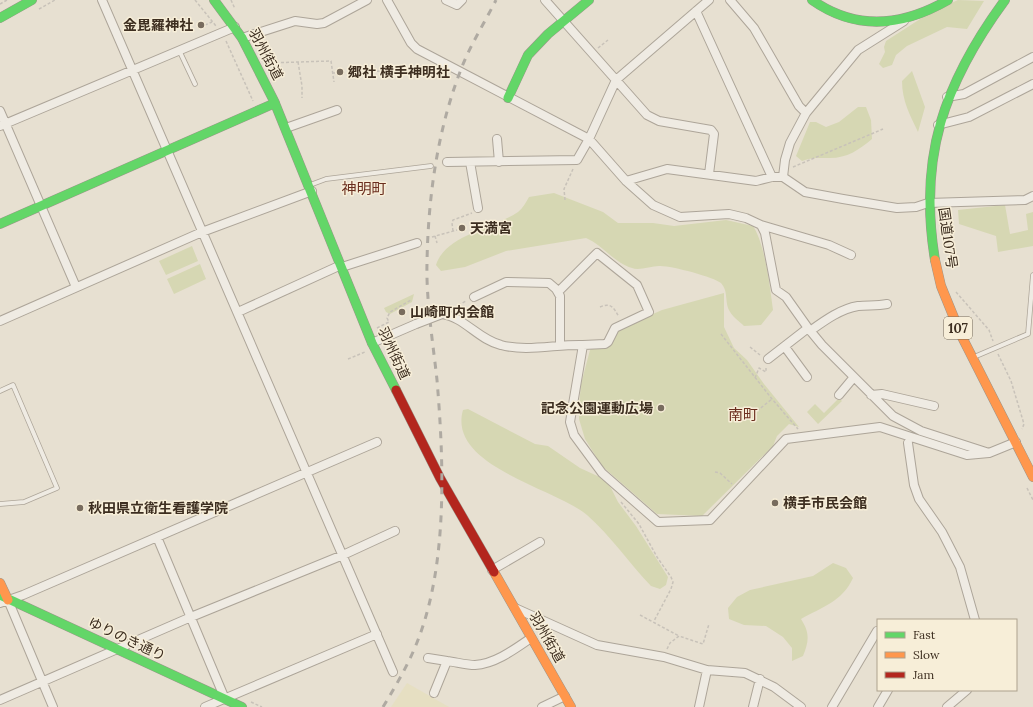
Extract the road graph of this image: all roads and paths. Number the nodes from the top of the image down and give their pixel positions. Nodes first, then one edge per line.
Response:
1 (7, 0) edge
2 (32, 0) edge
3 (102, 0) edge
4 (194, 0) edge
5 (214, 0) edge
6 (367, 0) edge
7 (387, 0) edge
8 (446, 0) edge
9 (462, 0) edge
10 (545, 0) edge
11 (589, 0) edge
12 (709, 0) edge
13 (730, 0) edge
14 (812, 0) edge
15 (1005, 0) edge
16 (945, 1) edge
17 (19, 3) edge
18 (0, 4) edge
19 (696, 11) junction
20 (0, 18) edge
21 (908, 18) junction
22 (564, 21) junction
23 (212, 22) junction
24 (206, 25) dead end
25 (235, 26) junction
26 (221, 32) junction
27 (242, 38) junction
28 (608, 40) dead end
29 (179, 49) junction
30 (592, 53) junction
31 (1033, 57) edge
32 (298, 62) junction
33 (257, 66) junction
34 (131, 69) junction
35 (383, 71) dead end
36 (332, 73) junction
37 (616, 80) junction
38 (334, 82) dead end
39 (195, 84) dead end
40 (1033, 84) edge
41 (948, 97) junction
42 (302, 98) dead end
43 (508, 98) junction
44 (275, 103) junction
45 (337, 110) dead end
46 (0, 111) edge
47 (257, 111) junction
48 (806, 112) junction
49 (3, 125) edge
50 (938, 125) junction
51 (286, 128) junction
52 (883, 129) dead end
53 (497, 139) dead end
54 (589, 139) junction
55 (166, 151) junction
56 (577, 160) junction
57 (447, 162) dead end
58 (470, 162) junction
59 (499, 162) junction
60 (431, 166) dead end
61 (709, 174) junction
62 (784, 175) junction
63 (772, 177) junction
64 (626, 181) junction
65 (311, 188) junction
66 (1033, 196) edge
67 (565, 200) dead end
68 (928, 203) junction
69 (41, 206) junction
70 (478, 208) joint
71 (0, 224) edge
72 (761, 225) junction
73 (457, 230) dead end
74 (453, 231) junction
75 (202, 232) junction
76 (435, 236) junction
77 (432, 237) dead end
78 (417, 243) dead end
79 (437, 243) dead end
80 (851, 255) dead end
81 (342, 266) junction
82 (1033, 275) edge
83 (76, 287) junction
84 (953, 287) dead end
85 (558, 292) junction
86 (474, 297) joint
87 (411, 300) dead end
88 (887, 304) dead end
89 (600, 307) dead end
90 (452, 309) joint
91 (238, 312) junction
92 (442, 314) junction
93 (0, 321) edge
94 (623, 324) junction
95 (809, 330) junction
96 (368, 333) junction
97 (721, 334) dead end
98 (374, 345) junction
99 (560, 345) junction
100 (583, 345) junction
101 (750, 347) dead end
102 (785, 347) junction
103 (996, 348) junction
104 (972, 357) junction
105 (348, 359) dead end
106 (768, 359) junction
107 (807, 377) dead end
108 (854, 377) junction
109 (755, 378) junction
110 (0, 391) edge
111 (839, 395) dead end
112 (872, 395) junction
113 (772, 399) junction
114 (934, 406) dead end
115 (747, 412) dead end
116 (1022, 430) dead end
117 (804, 436) junction
118 (377, 442) dead end
119 (1016, 442) junction
120 (908, 443) dead end
121 (989, 453) junction
122 (715, 472) dead end
123 (308, 473) junction
124 (1033, 477) edge
125 (1027, 487) dead end
126 (620, 489) junction
127 (738, 490) junction
128 (1033, 500) edge
129 (0, 504) edge
130 (395, 531) dead end
131 (157, 537) junction
132 (540, 542) dead end
133 (343, 554) junction
134 (492, 570) junction
135 (0, 583) edge
136 (3, 599) edge
137 (513, 607) junction
138 (640, 615) dead end
139 (191, 617) junction
140 (975, 619) edge
141 (654, 621) junction
142 (709, 624) dead end
143 (877, 631) dead end
144 (377, 634) junction
145 (679, 636) junction
146 (531, 638) junction
147 (116, 650) junction
148 (664, 656) junction
149 (428, 658) dead end
150 (447, 661) junction
151 (707, 670) junction
152 (393, 672) dead end
153 (760, 679) junction
154 (42, 683) junction
155 (887, 691) edge
156 (966, 691) edge
157 (434, 693) dead end
158 (565, 696) junction
159 (226, 699) junction
160 (0, 700) edge
161 (53, 707) edge
162 (205, 707) edge
163 (242, 707) edge
164 (542, 707) edge
165 (571, 707) edge
166 (699, 707) edge
167 (753, 707) edge
168 (801, 707) edge
169 (832, 707) edge
170 (878, 707) edge
171 (947, 707) edge

1 - 18 path
2 - 17 main road
3 - 34 street
4 - 23 path
5 - 25 main road, 羽州街道
6 - 27 street
7 - 43 street
8 - 9 street
10 - 22 street
11 - 22 main road
12 - 19 street
13 - 48 street
14 - 21 main road
15 - 41 main road, 国道107号 / 107
16 - 21 main road
17 - 20 main road
19 - 37 street
19 - 63 street
21 - 48 street
22 - 30 street
22 - 43 main road
23 - 24 path
23 - 26 path
25 - 26 street
25 - 27 main road, 羽州街道
26 - 29 street
26 - 47 path
27 - 33 main road, 羽州街道
28 - 30 path
29 - 34 street
29 - 39 lane
30 - 37 street
31 - 41 street
32 - 33 path
32 - 36 path
32 - 42 path
33 - 44 main road, 羽州街道
34 - 49 street
34 - 55 street
35 - 36 path
36 - 38 path
37 - 54 street
37 - 61 street
40 - 50 street
41 - 50 main road, 国道107号 / 107
43 - 54 street
44 - 47 main road
44 - 51 main road, 羽州街道
45 - 51 street
46 - 49 street
47 - 55 main road
48 - 62 street
49 - 69 street
50 - 68 main road, 国道107号 / 107
51 - 65 main road, 羽州街道
52 - 62 path
53 - 59 street
54 - 56 street
54 - 64 street
55 - 69 main road
55 - 75 street
56 - 59 street
56 - 67 path
57 - 58 street
58 - 59 street
58 - 70 street
60 - 65 lane
61 - 63 street
61 - 64 street
62 - 63 street
62 - 68 street
64 - 72 street
65 - 75 street
65 - 81 main road, 羽州街道
66 - 68 street
68 - 104 main road, 国道107号 / 107
69 - 71 main road
69 - 83 street
70 - 74 path
72 - 80 street
72 - 95 street
73 - 74 path
74 - 76 path
75 - 83 street
75 - 91 street
76 - 77 path
76 - 79 path
78 - 81 street
81 - 91 street
81 - 96 main road, 羽州街道
82 - 103 lane
83 - 93 street
84 - 103 path
85 - 86 street
85 - 94 street
85 - 99 street
86 - 90 path
87 - 96 path
88 - 95 street
89 - 94 path
90 - 92 street
91 - 123 street
92 - 98 street, bridge
92 - 99 street
94 - 100 street
95 - 102 street
95 - 108 street
96 - 98 main road, 羽州街道
97 - 109 path
98 - 105 path
98 - 134 main road, 羽州街道
99 - 100 street
100 - 126 street
101 - 106 path
102 - 106 street
102 - 107 street
103 - 104 lane
103 - 116 path
104 - 119 main road, 国道107号 / 107
106 - 109 path
108 - 111 street
108 - 112 street
109 - 113 path
110 - 129 lane
112 - 114 street
112 - 121 street
113 - 115 path
113 - 117 path
117 - 121 street
117 - 127 street
118 - 123 street
119 - 121 street
119 - 124 main road, 国道107号 / 107
120 - 140 street
122 - 127 path
123 - 131 street
123 - 133 street
125 - 128 path
126 - 127 street
126 - 141 path
130 - 133 street
131 - 136 street
131 - 139 street
132 - 134 street
133 - 139 street
133 - 144 street
134 - 137 main road, 羽州街道
135 - 136 main road
136 - 147 main road, ゆりのき通り
136 - 154 street
137 - 146 main road, 羽州街道
137 - 148 street
138 - 141 path
139 - 147 street
139 - 159 street
141 - 145 path
142 - 145 path
143 - 169 street
144 - 152 street
144 - 159 street
145 - 148 path
146 - 150 street
146 - 158 main road, 羽州街道
147 - 154 street
147 - 159 main road, ゆりのき通り
148 - 151 street
149 - 150 street
150 - 157 street
151 - 153 street
151 - 166 street
153 - 167 street
153 - 168 street
154 - 160 street
154 - 161 street
155 - 170 street
156 - 171 street
158 - 164 street
158 - 165 main road, 羽州街道
159 - 162 street
159 - 163 main road, ゆりのき通り

